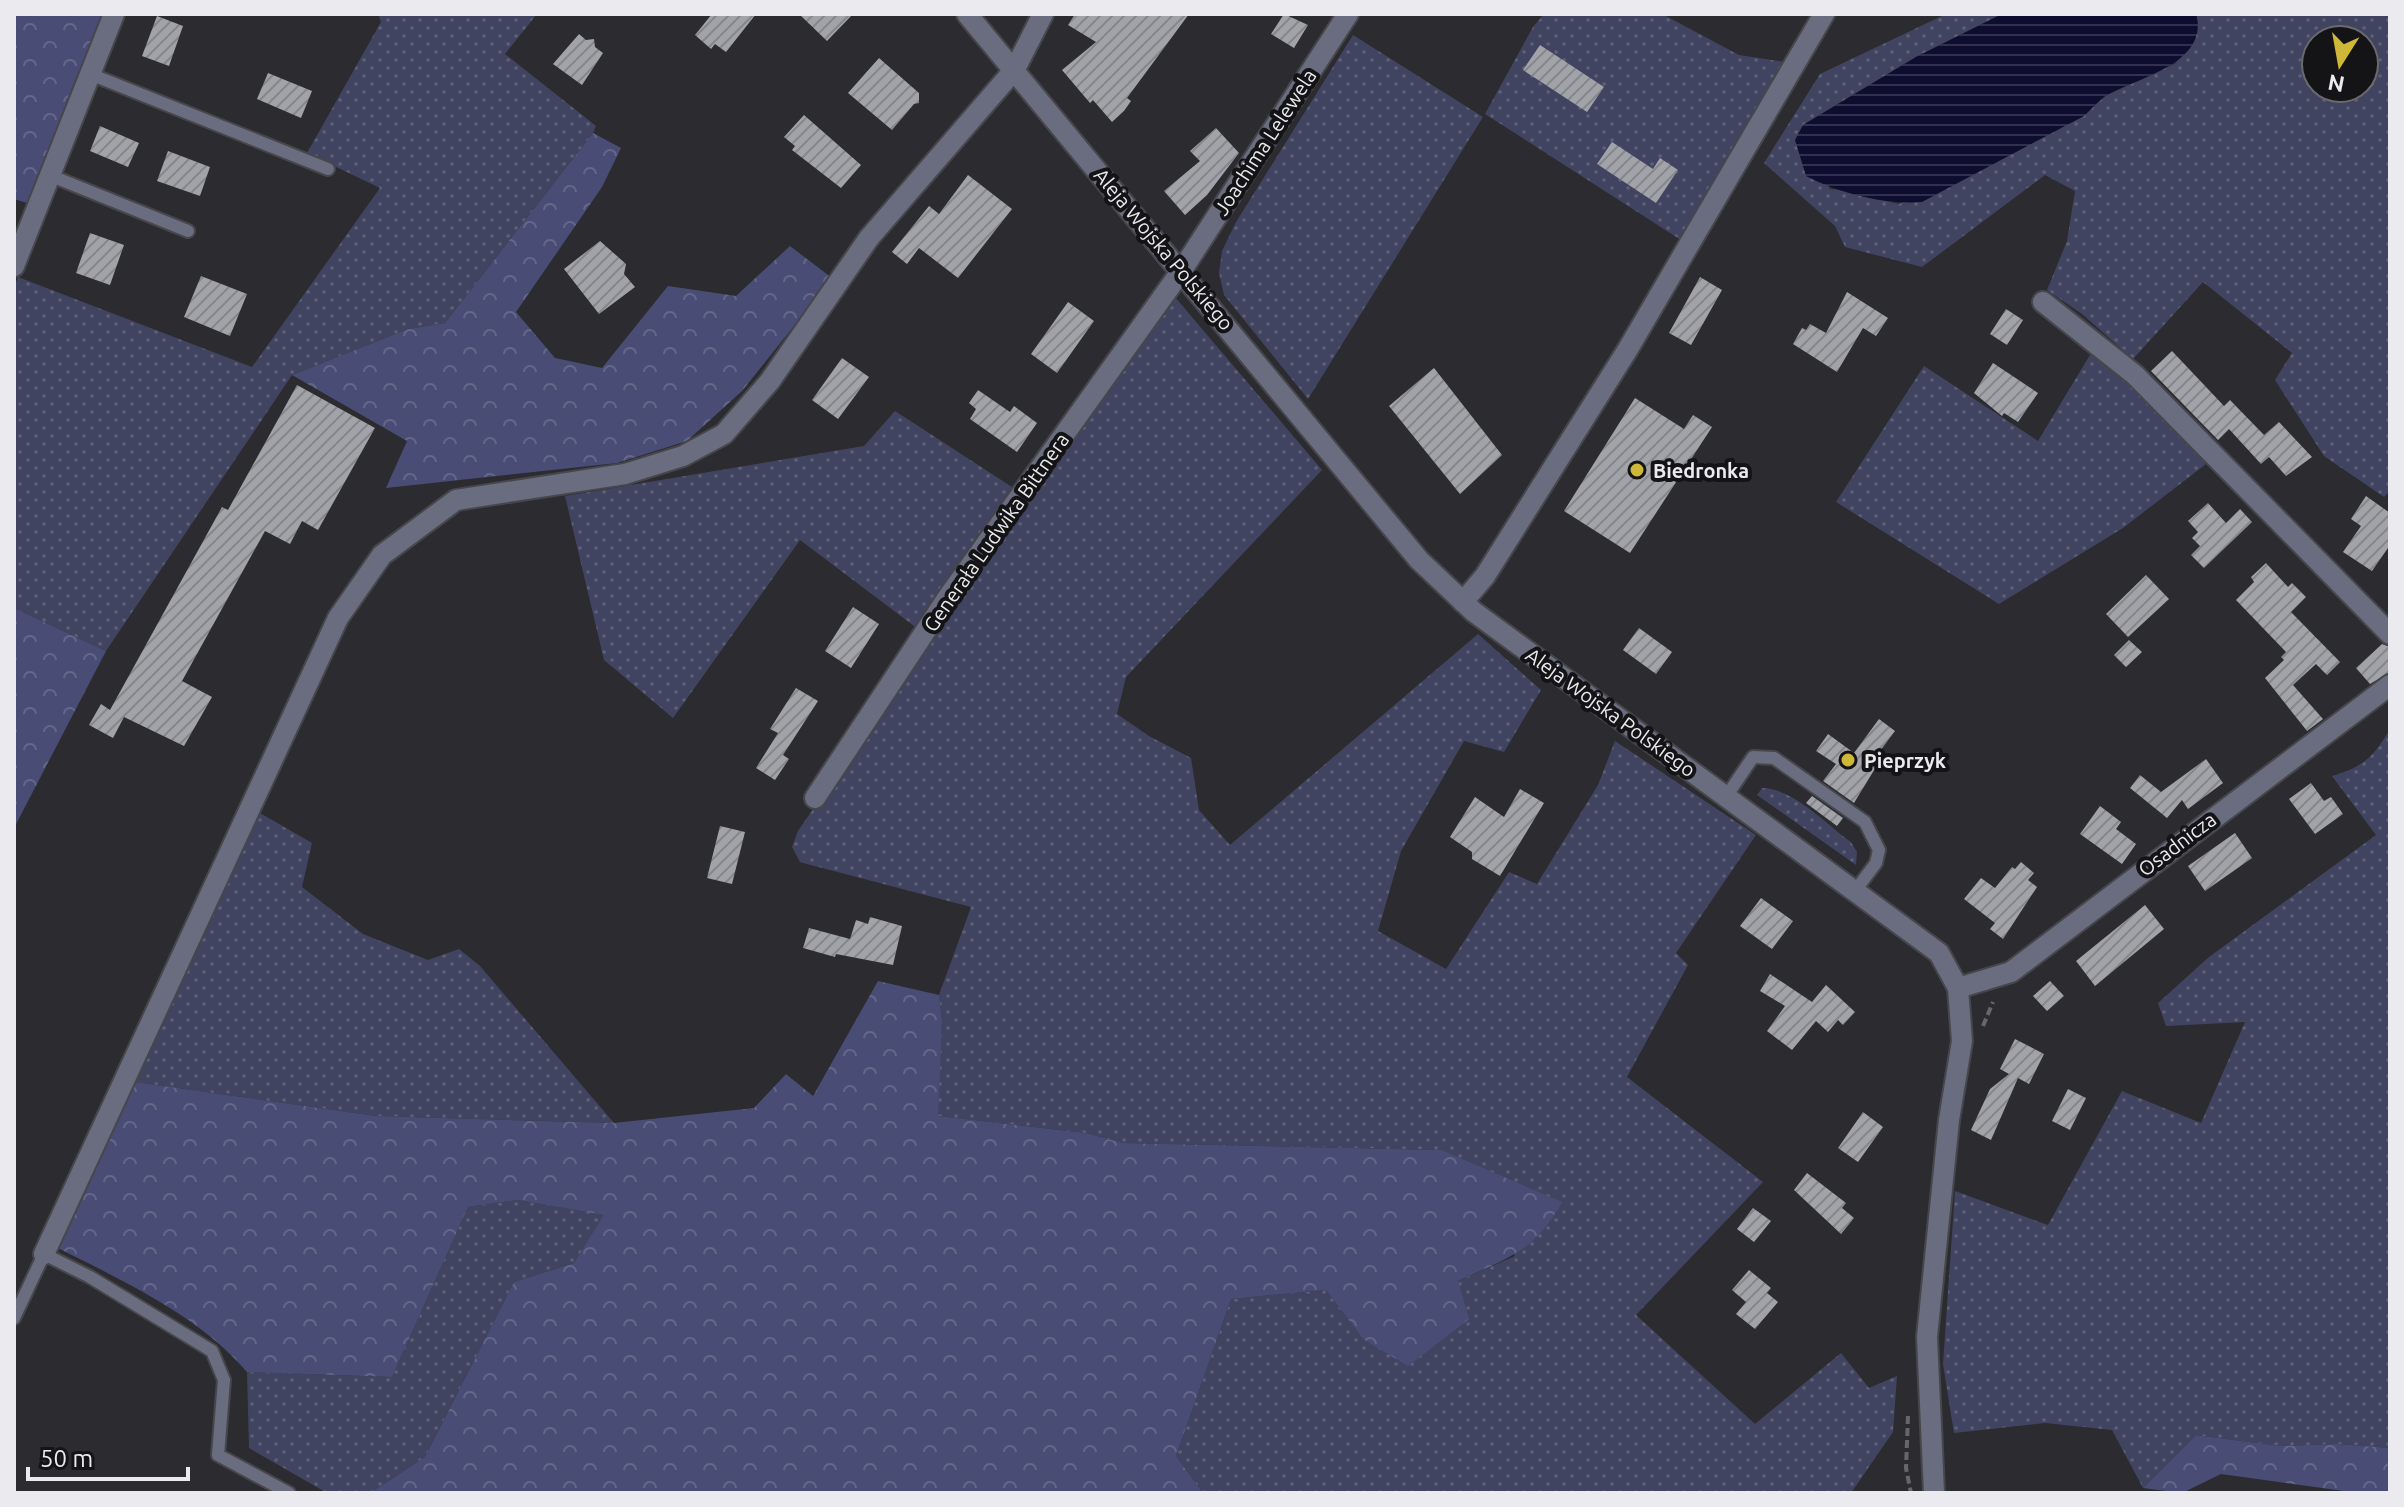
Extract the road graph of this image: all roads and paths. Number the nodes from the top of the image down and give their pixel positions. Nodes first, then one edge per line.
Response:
1 (114, 14) edge
2 (967, 14) edge
3 (1043, 14) edge
4 (1348, 14) edge
5 (1824, 14) edge
6 (1015, 69) junction
7 (90, 74) junction
8 (328, 169) dead end
9 (49, 175) junction
10 (188, 231) dead end
11 (14, 266) edge
12 (1182, 270) junction
13 (2043, 302) dead end
14 (1463, 602) junction
15 (2390, 634) edge
16 (2390, 685) edge
17 (1726, 797) junction
18 (815, 798) dead end
19 (1855, 891) junction
20 (1958, 988) junction
21 (44, 1254) junction
22 (14, 1318) edge
23 (289, 1493) edge
24 (1934, 1493) edge

1 - 7 street
2 - 6 street, Aleja Wojska Polskiego
3 - 6 street
4 - 12 street, Joachima Lelewela
5 - 14 street
6 - 12 street, Aleja Wojska Polskiego
6 - 21 street
7 - 8 lane
7 - 9 street
9 - 10 lane
9 - 11 street
12 - 14 street, Aleja Wojska Polskiego
12 - 18 street, Generała Ludwika Bittnera
13 - 15 street
14 - 17 street, Aleja Wojska Polskiego
16 - 20 street, Osadnicza
17 - 19 street, Aleja Wojska Polskiego
17 - 19 lane
19 - 20 street, Aleja Wojska Polskiego
20 - 24 street, Aleja Wojska Polskiego
21 - 22 lane
21 - 23 lane

